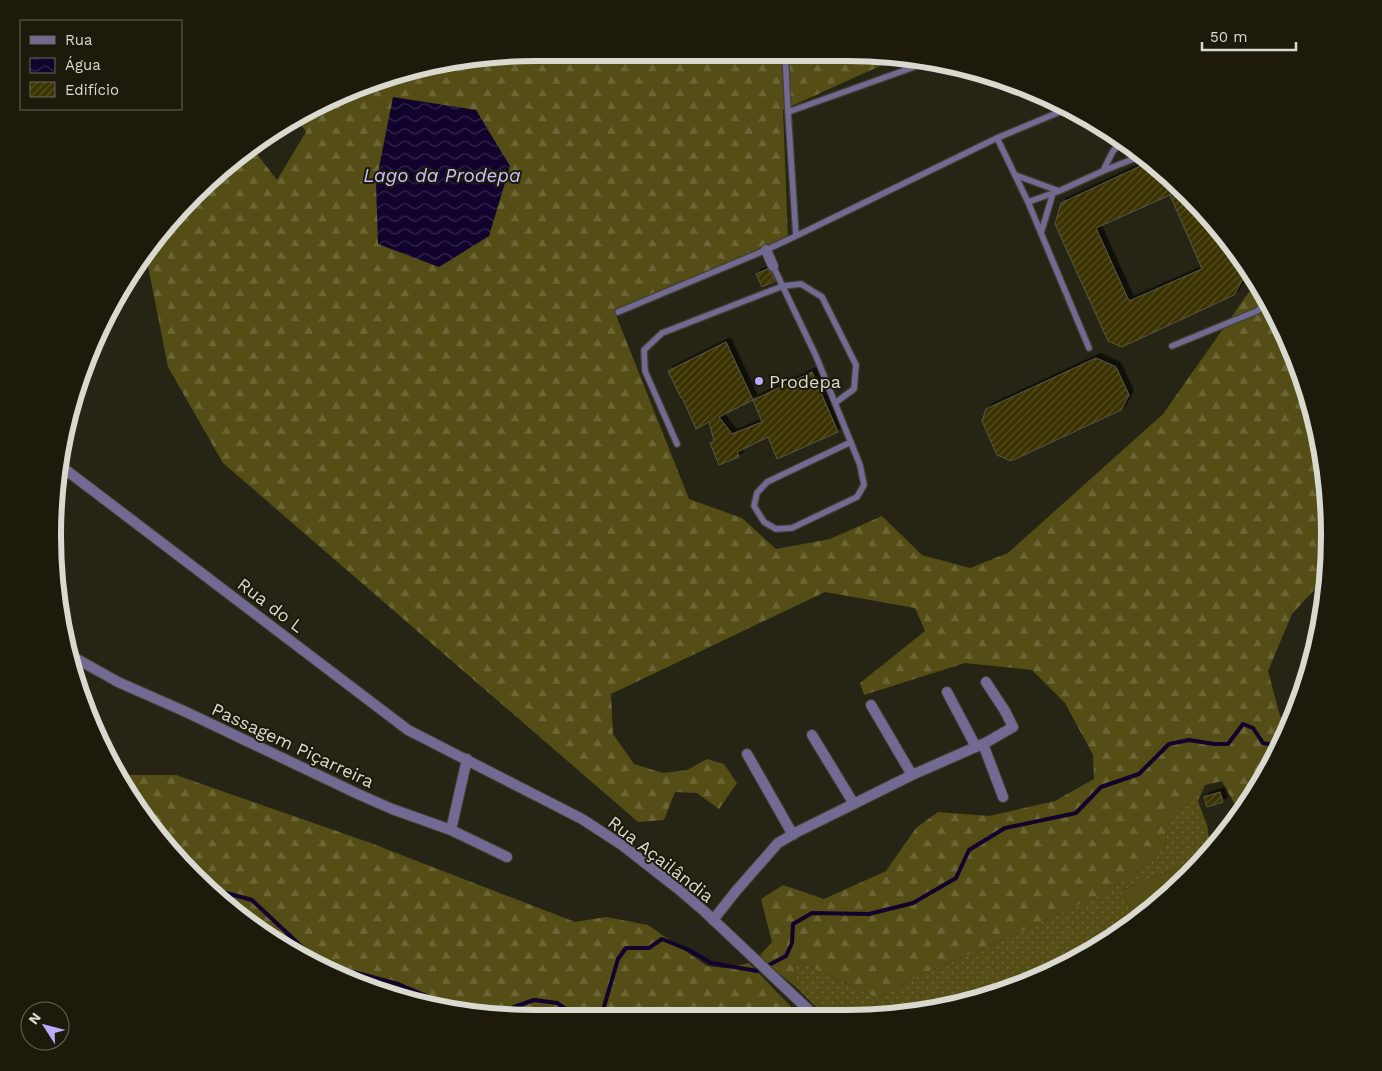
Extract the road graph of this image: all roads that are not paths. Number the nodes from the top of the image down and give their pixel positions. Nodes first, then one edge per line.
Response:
1 (786, 61) edge
2 (916, 66) edge
3 (788, 112) junction
4 (1060, 112) edge
5 (997, 138) junction
6 (1118, 146) edge
7 (1134, 159) edge
8 (1103, 172) junction
9 (1015, 175) junction
10 (1056, 192) junction
11 (1028, 202) junction
12 (1041, 233) junction
13 (796, 236) junction
14 (766, 250) junction
15 (773, 266) joint
16 (783, 286) junction
17 (1262, 306) edge
18 (618, 312) dead end
19 (1172, 346) dead end
20 (1089, 348) dead end
21 (835, 403) junction
22 (851, 442) junction
23 (676, 444) dead end
24 (66, 470) edge
25 (77, 659) edge
26 (986, 682) dead end
27 (946, 692) dead end
28 (872, 705) dead end
29 (812, 735) dead end
30 (979, 745) junction
31 (747, 754) dead end
32 (466, 760) junction
33 (912, 775) junction
34 (1004, 797) dead end
35 (854, 804) junction
36 (451, 830) junction
37 (793, 835) junction
38 (507, 857) dead end
39 (713, 920) junction
40 (809, 1010) edge

1 - 3 lane
2 - 3 lane
3 - 13 lane
4 - 5 lane
5 - 9 lane
5 - 13 lane
6 - 8 lane
7 - 8 lane
8 - 10 lane
9 - 10 lane
9 - 11 lane
10 - 11 lane
10 - 12 lane
11 - 12 lane
12 - 20 lane
13 - 14 lane
14 - 15 street
14 - 18 lane
15 - 16 lane
16 - 21 lane
16 - 21 lane
16 - 23 lane
17 - 19 lane
21 - 22 lane
22 - 22 lane
24 - 32 street, Rua do L
25 - 36 street, Passagem Piçarreira
26 - 30 street
27 - 30 street
28 - 33 street
29 - 35 street
30 - 33 street
30 - 34 street
31 - 37 street
32 - 36 street
32 - 39 street, Rua Açailândia
33 - 35 street
35 - 37 street
36 - 38 street, Passagem Piçarreira
37 - 39 street
39 - 40 street, Rua Açailândia

